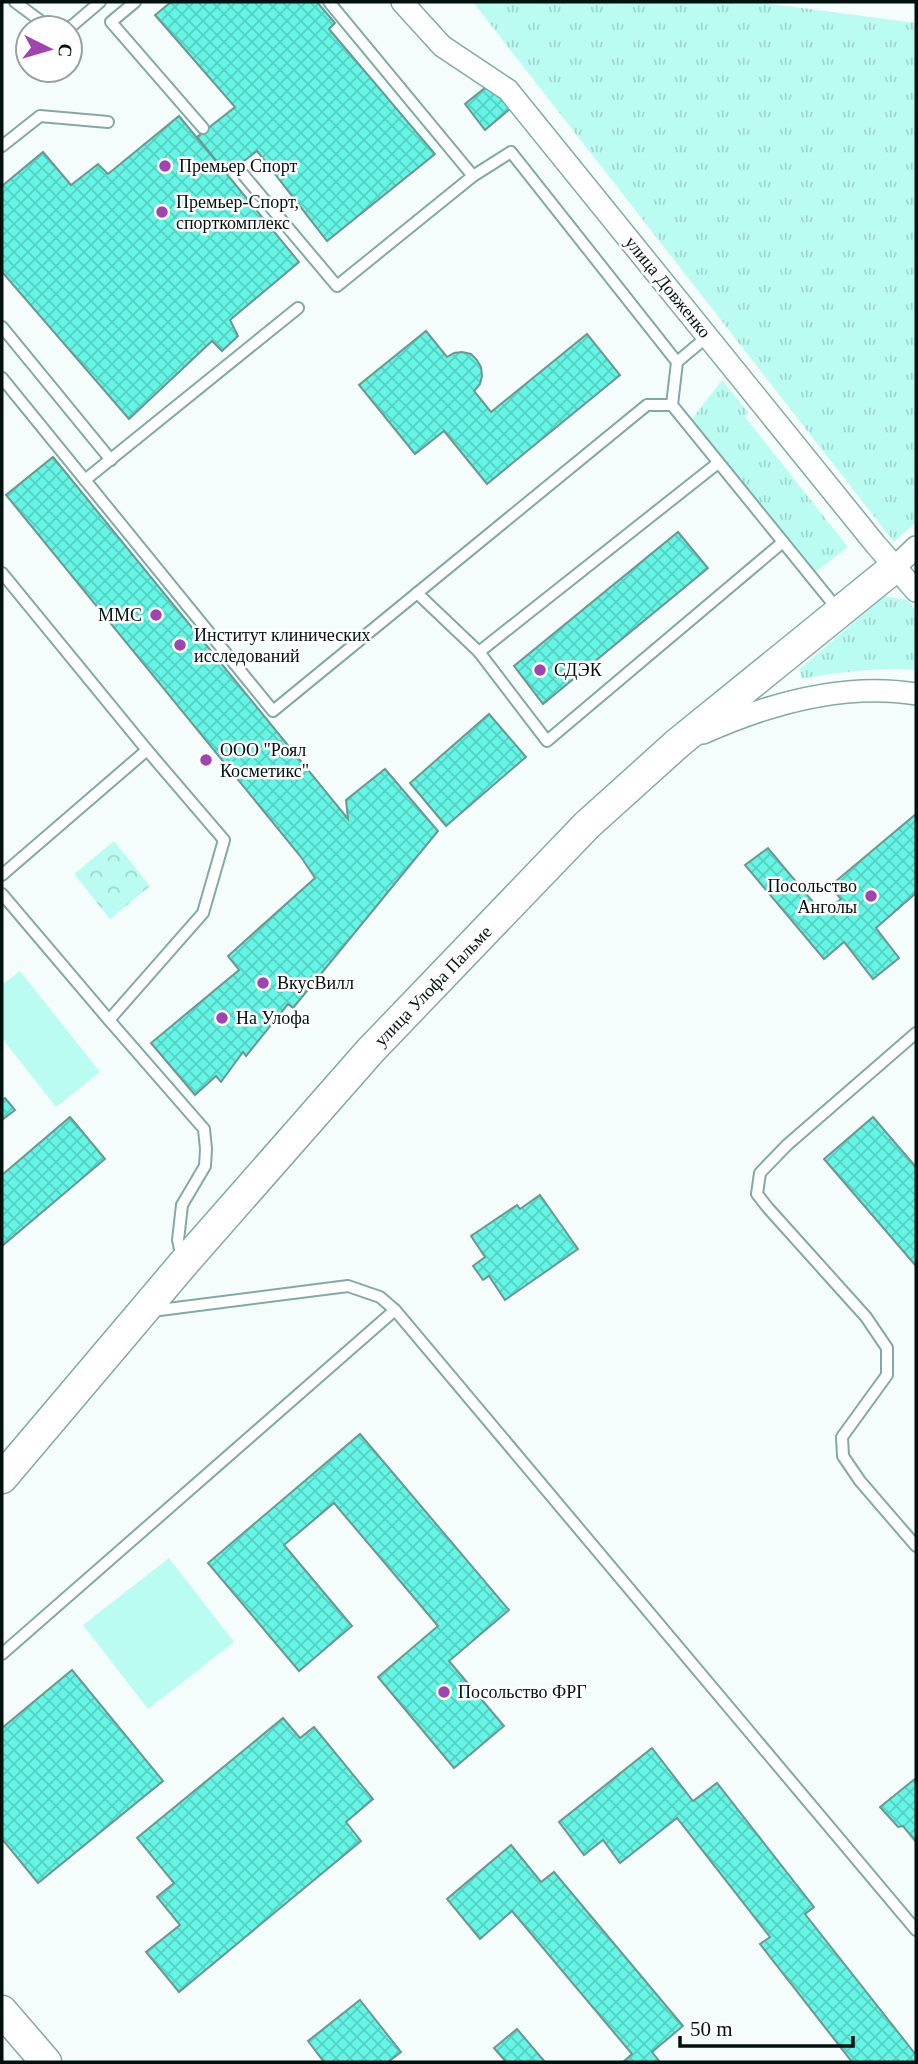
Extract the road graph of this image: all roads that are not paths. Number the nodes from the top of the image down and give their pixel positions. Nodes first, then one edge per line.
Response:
1 (15, 2) edge
2 (100, 2) edge
3 (135, 2) edge
4 (329, 2) edge
5 (402, 2) edge
6 (31, 14) edge
7 (84, 16) edge
8 (108, 122) dead end
9 (203, 128) dead end
10 (2, 146) edge
11 (241, 172) dead end
12 (473, 176) junction
13 (298, 308) dead end
14 (2, 327) edge
15 (708, 336) junction
16 (677, 362) junction
17 (2, 378) edge
18 (672, 405) junction
19 (111, 460) junction
20 (718, 463) junction
21 (85, 480) junction
22 (783, 542) junction
23 (916, 547) edge
24 (895, 567) junction
25 (2, 573) edge
26 (916, 591) edge
27 (417, 593) junction
28 (840, 612) junction
29 (479, 652) junction
30 (916, 694) edge
31 (678, 743) junction
32 (147, 750) junction
33 (2, 875) edge
34 (2, 894) edge
35 (109, 1020) junction
36 (916, 1033) edge
37 (183, 1264) junction
38 (395, 1310) junction
39 (145, 1312) junction
40 (2, 1478) edge
41 (916, 1546) edge
42 (2, 1654) edge
43 (916, 1930) edge
44 (2, 2011) edge
45 (46, 2062) edge

1 - 6 lane
2 - 7 lane
3 - 9 lane
4 - 12 lane
5 - 15 street, улица Довженко
8 - 10 lane
11 - 12 lane
12 - 16 lane
13 - 19 lane
14 - 19 lane
15 - 16 lane
15 - 24 street, улица Довженко
16 - 18 lane
17 - 21 lane
18 - 20 lane
18 - 27 lane
19 - 21 lane
20 - 22 lane
20 - 29 lane
21 - 27 lane
22 - 28 lane
22 - 29 lane
23 - 24 street, улица Улофа Пальме
24 - 26 street, улица Довженко
24 - 28 street, улица Улофа Пальме
25 - 32 lane
27 - 29 lane
28 - 31 street, улица Улофа Пальме
30 - 31 street
31 - 37 street, улица Улофа Пальме
32 - 33 lane
32 - 35 lane
34 - 35 lane
35 - 37 lane
36 - 41 lane
37 - 39 street, улица Улофа Пальме
38 - 39 lane
38 - 42 lane
38 - 43 lane
39 - 40 street, улица Улофа Пальме
44 - 45 street

